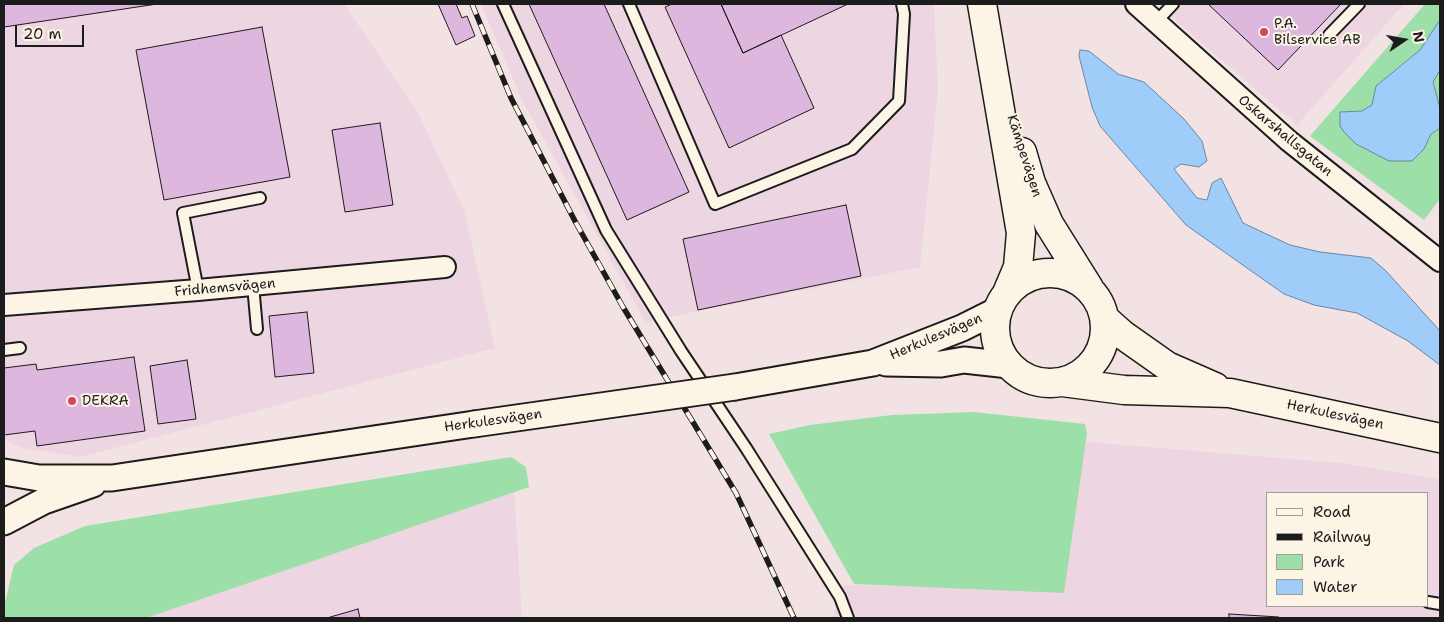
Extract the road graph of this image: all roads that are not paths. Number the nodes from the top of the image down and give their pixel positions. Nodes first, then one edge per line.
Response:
1 (503, 4) edge
2 (629, 4) edge
3 (902, 4) edge
4 (982, 4) edge
5 (1136, 4) edge
6 (1172, 4) edge
7 (1359, 4) edge
8 (1156, 22) junction
9 (1329, 35) dead end
10 (990, 43) junction
11 (260, 198) dead end
12 (1440, 261) edge
13 (445, 267) dead end
14 (253, 285) junction
15 (1089, 288) junction
16 (198, 290) junction
17 (1003, 302) junction
18 (4, 305) edge
19 (1106, 319) junction
20 (257, 329) dead end
21 (20, 348) dead end
22 (4, 350) edge
23 (873, 363) junction
24 (1009, 365) junction
25 (1062, 382) junction
26 (1230, 393) junction
27 (1440, 438) edge
28 (4, 472) edge
29 (112, 478) junction
30 (4, 522) edge
31 (848, 618) edge

1 - 31 lane
2 - 3 lane
4 - 10 main road, Kämpevägen
5 - 8 street, Oskarshallsgatan
6 - 8 lane
7 - 9 lane
8 - 12 street, Oskarshallsgatan
10 - 15 main road, Kämpevägen
10 - 17 main road, Kämpevägen
11 - 16 lane
13 - 14 street, Fridhemsvägen
14 - 16 street, Fridhemsvägen
14 - 20 lane
15 - 17 main road
15 - 19 main road
16 - 18 street, Fridhemsvägen
17 - 23 street, Herkulesvägen
17 - 24 main road
19 - 25 main road
19 - 26 main road, Herkulesvägen
21 - 22 lane
23 - 24 street, Herkulesvägen
23 - 29 street, Herkulesvägen, bridge
24 - 25 main road
25 - 26 main road, Herkulesvägen
26 - 27 main road, Herkulesvägen
28 - 29 street, Herkulesvägen
29 - 30 street, Herkulesvägen

